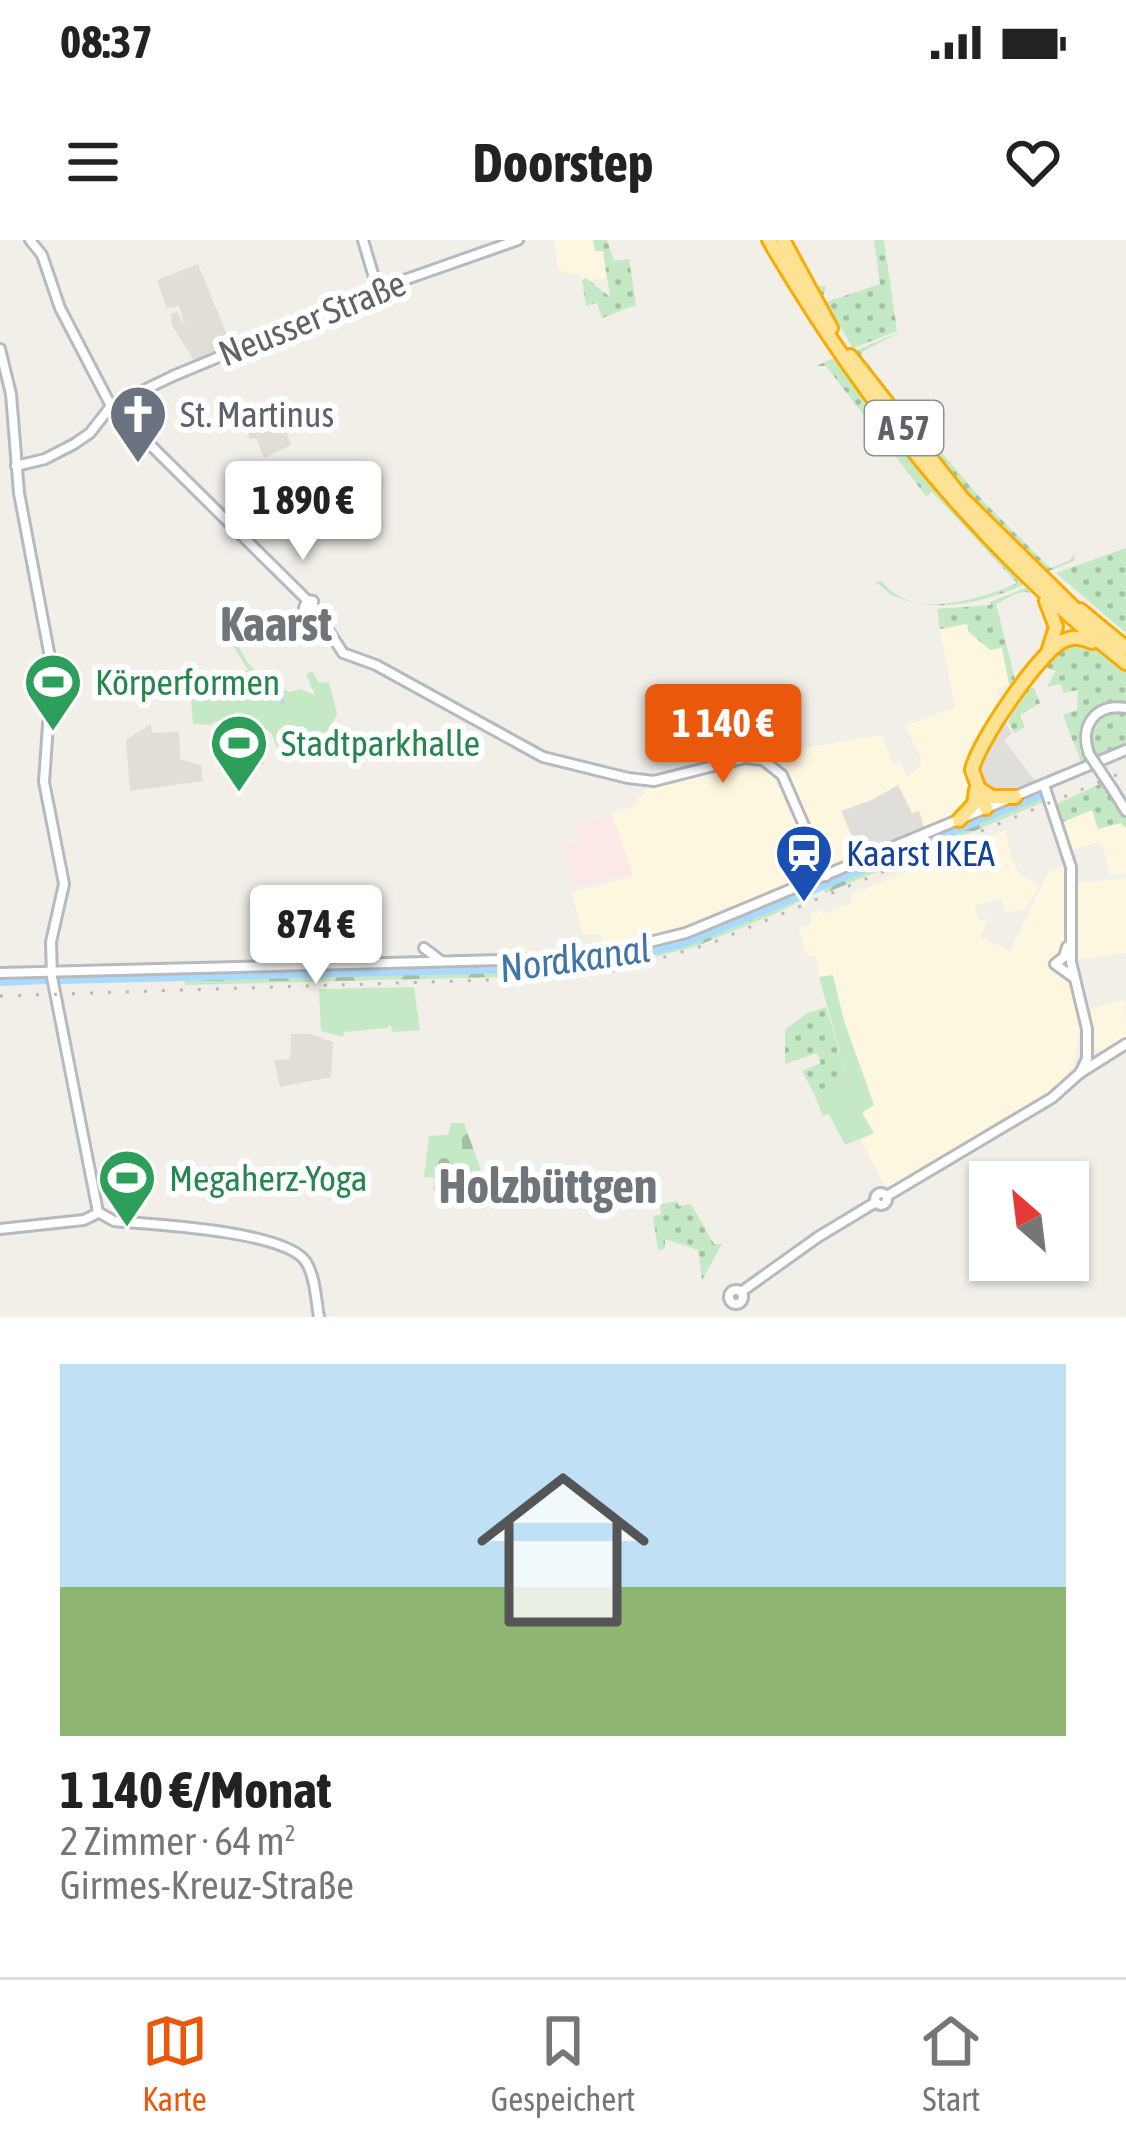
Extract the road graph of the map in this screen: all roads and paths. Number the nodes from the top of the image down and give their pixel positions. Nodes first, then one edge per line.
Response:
1 (30, 240) edge
2 (363, 240) edge
3 (518, 240) edge
4 (773, 240) edge
5 (378, 291) junction
6 (0, 349) edge
7 (843, 354) junction
8 (111, 406) junction
9 (16, 466) junction
10 (1032, 580) junction
11 (1123, 655) edge
12 (1046, 656) junction
13 (1126, 708) edge
14 (1126, 750) edge
15 (976, 786) junction
16 (1047, 789) junction
17 (1019, 795) junction
18 (986, 808) junction
19 (1126, 811) edge
20 (959, 820) junction
21 (819, 860) junction
22 (843, 869) junction
23 (826, 876) junction
24 (1070, 935) junction
25 (424, 948) dead end
26 (442, 962) junction
27 (0, 973) edge
28 (1074, 978) junction
29 (56, 980) junction
30 (1087, 1046) junction
31 (1122, 1046) edge
32 (1085, 1069) junction
33 (98, 1212) junction
34 (0, 1229) edge
35 (319, 1317) edge
36 (735, 1317) edge

1 - 8 main road
2 - 5 main road
3 - 5 main road, Neusser Straße
4 - 7 highway, A 57
4 - 7 highway, A 57
5 - 8 main road, Neusser Straße
6 - 9 main road
7 - 10 highway, A 57
8 - 9 main road, Neusser Straße
8 - 21 main road
9 - 29 main road
10 - 11 highway, A 57
10 - 11 highway, A 57
10 - 12 highway
11 - 12 highway
12 - 15 highway
13 - 19 main road, bridge
14 - 16 main road
15 - 17 highway
15 - 18 highway
15 - 20 highway
16 - 17 main road
16 - 24 main road
17 - 18 main road
18 - 20 main road
20 - 22 main road
21 - 22 main road
21 - 23 main road
22 - 23 main road
23 - 26 main road
24 - 28 main road
24 - 28 main road
25 - 26 main road
26 - 29 main road
27 - 29 main road
28 - 30 main road
29 - 33 main road
30 - 31 main road
30 - 32 main road
31 - 32 main road
32 - 36 main road
33 - 34 main road
33 - 35 main road

